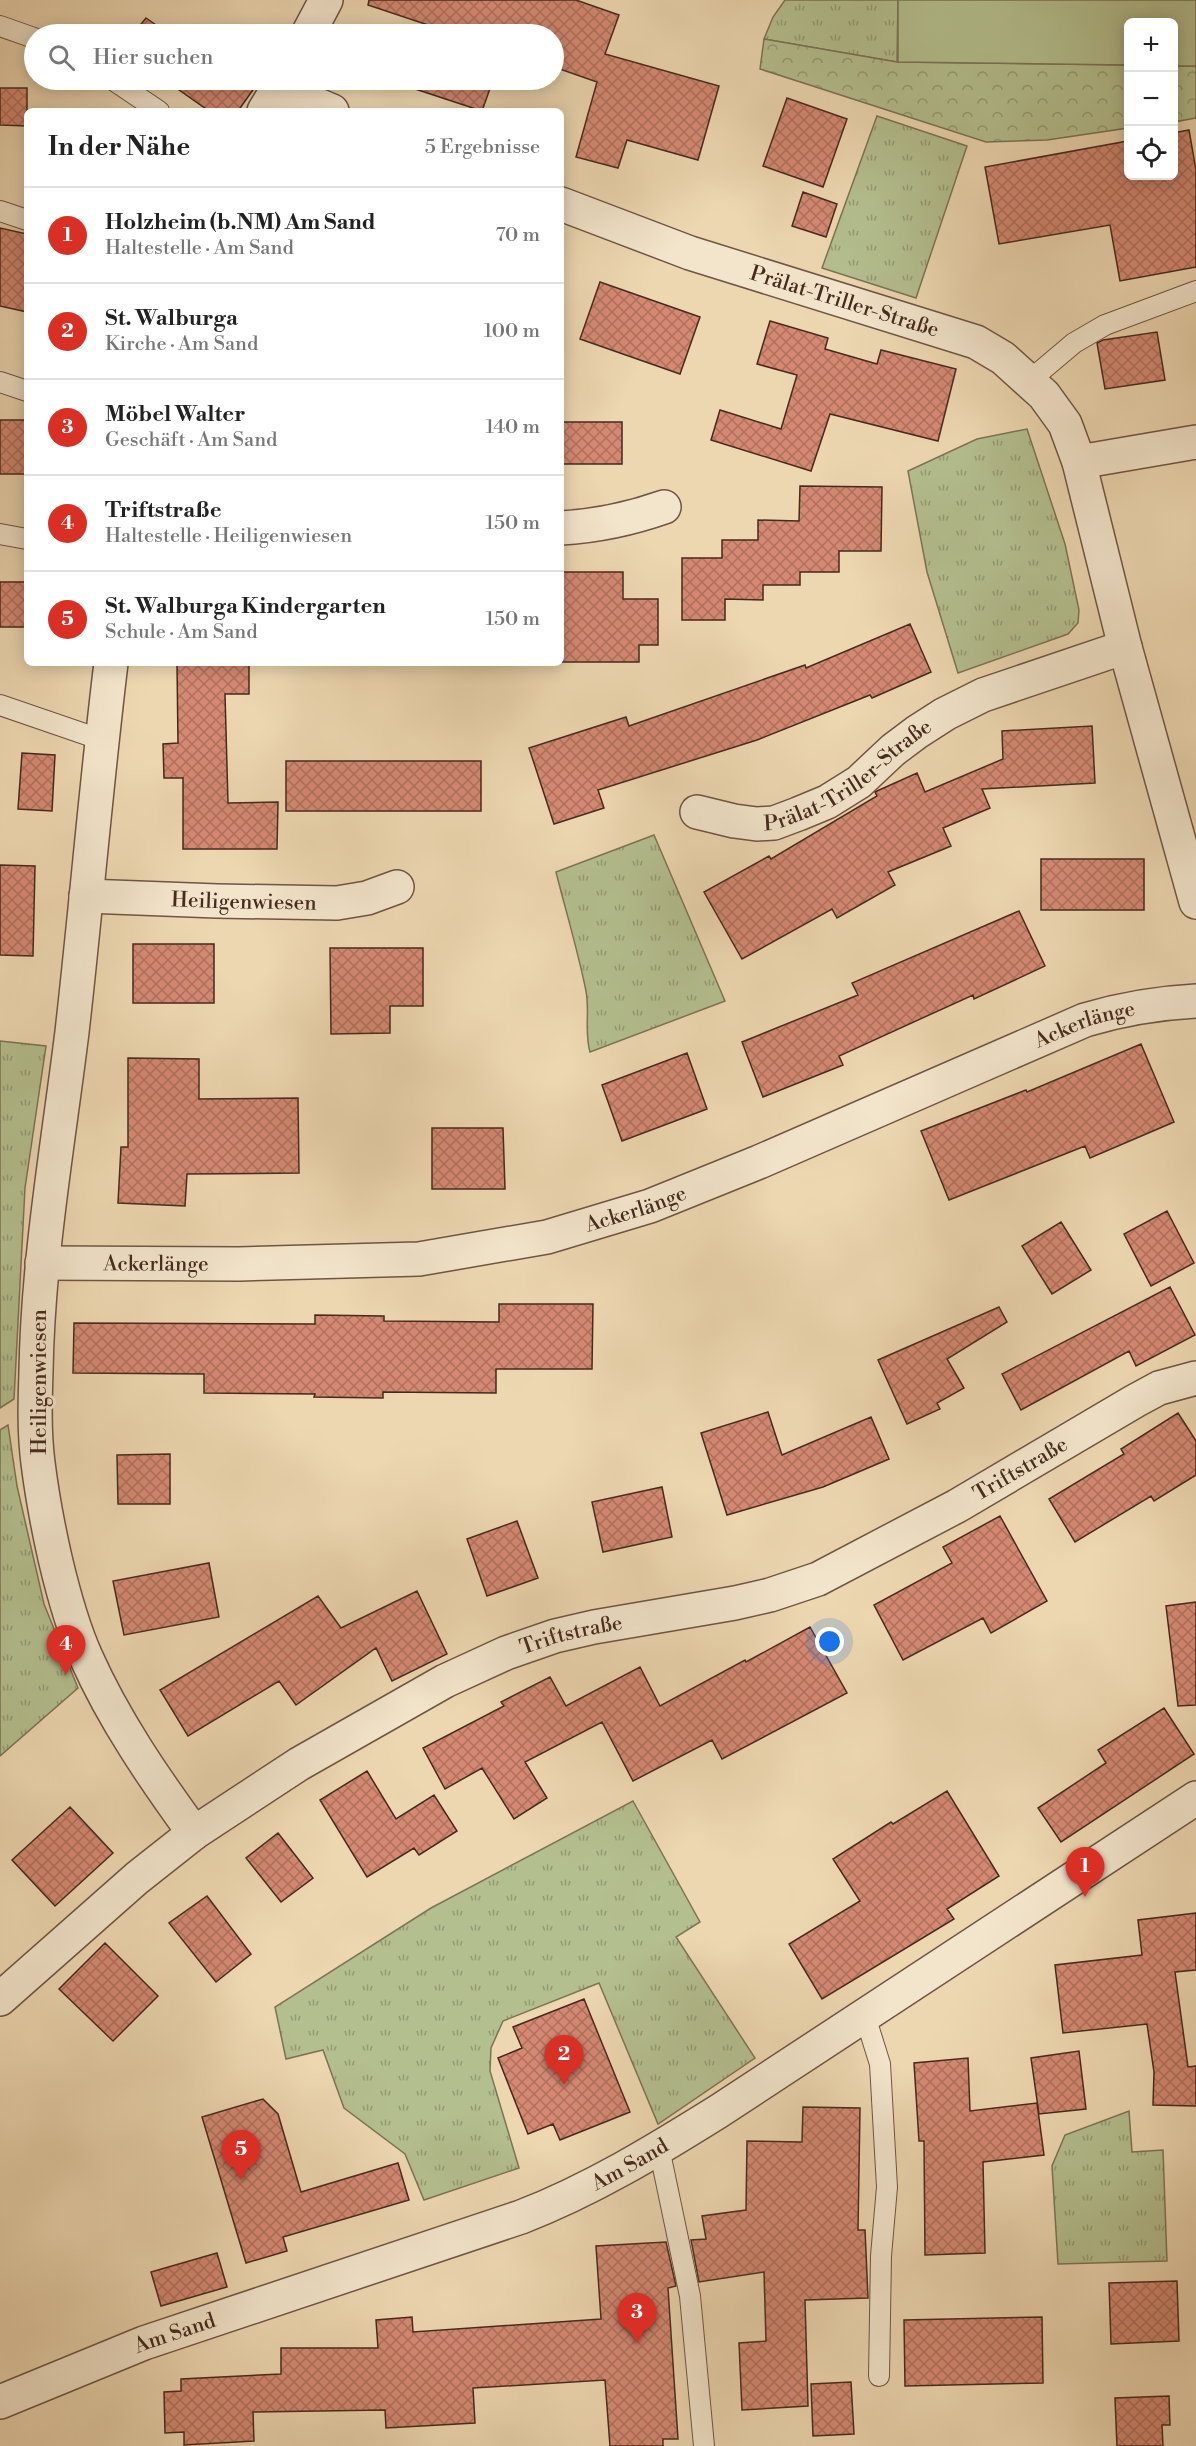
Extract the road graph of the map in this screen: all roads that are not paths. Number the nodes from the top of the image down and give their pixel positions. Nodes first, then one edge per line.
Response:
1 (326, 0) edge
2 (313, 24) edge
3 (0, 26) edge
4 (24, 34) edge
5 (128, 90) edge
6 (275, 93) edge
7 (155, 108) edge
8 (322, 108) edge
9 (564, 205) edge
10 (0, 211) edge
11 (24, 219) edge
12 (1196, 291) edge
13 (1029, 381) junction
14 (0, 382) edge
15 (24, 390) edge
16 (1196, 442) edge
17 (1080, 462) junction
18 (664, 507) dead end
19 (564, 528) edge
20 (0, 534) edge
21 (24, 538) edge
22 (1125, 647) junction
23 (111, 666) edge
24 (0, 705) edge
25 (102, 740) junction
26 (697, 812) dead end
27 (398, 887) dead end
28 (86, 896) junction
29 (1196, 902) edge
30 (1196, 1001) edge
31 (42, 1263) junction
32 (1196, 1378) edge
33 (1196, 1798) edge
34 (194, 1833) junction
35 (0, 1999) edge
36 (865, 2016) junction
37 (658, 2148) junction
38 (879, 2376) dead end
39 (0, 2402) edge
40 (704, 2446) edge

1 - 2 street
3 - 4 lane
5 - 7 lane
6 - 8 street
9 - 13 street, Prälat-Triller-Straße
10 - 11 lane
12 - 13 lane
13 - 17 street, Prälat-Triller-Straße
14 - 15 lane
16 - 17 street
17 - 22 street, Prälat-Triller-Straße
18 - 19 street
20 - 21 lane
22 - 26 street, Prälat-Triller-Straße
22 - 29 street, Prälat-Triller-Straße
23 - 25 street, Heiligenwiesen
24 - 25 lane
25 - 28 street, Heiligenwiesen
27 - 28 street, Heiligenwiesen
28 - 31 street, Heiligenwiesen
30 - 31 street, Ackerlänge
31 - 34 street, Heiligenwiesen
32 - 34 street, Triftstraße
33 - 36 street, Am Sand
34 - 35 street, Triftstraße
36 - 37 street, Am Sand
36 - 38 lane
37 - 39 street, Am Sand
37 - 40 lane

